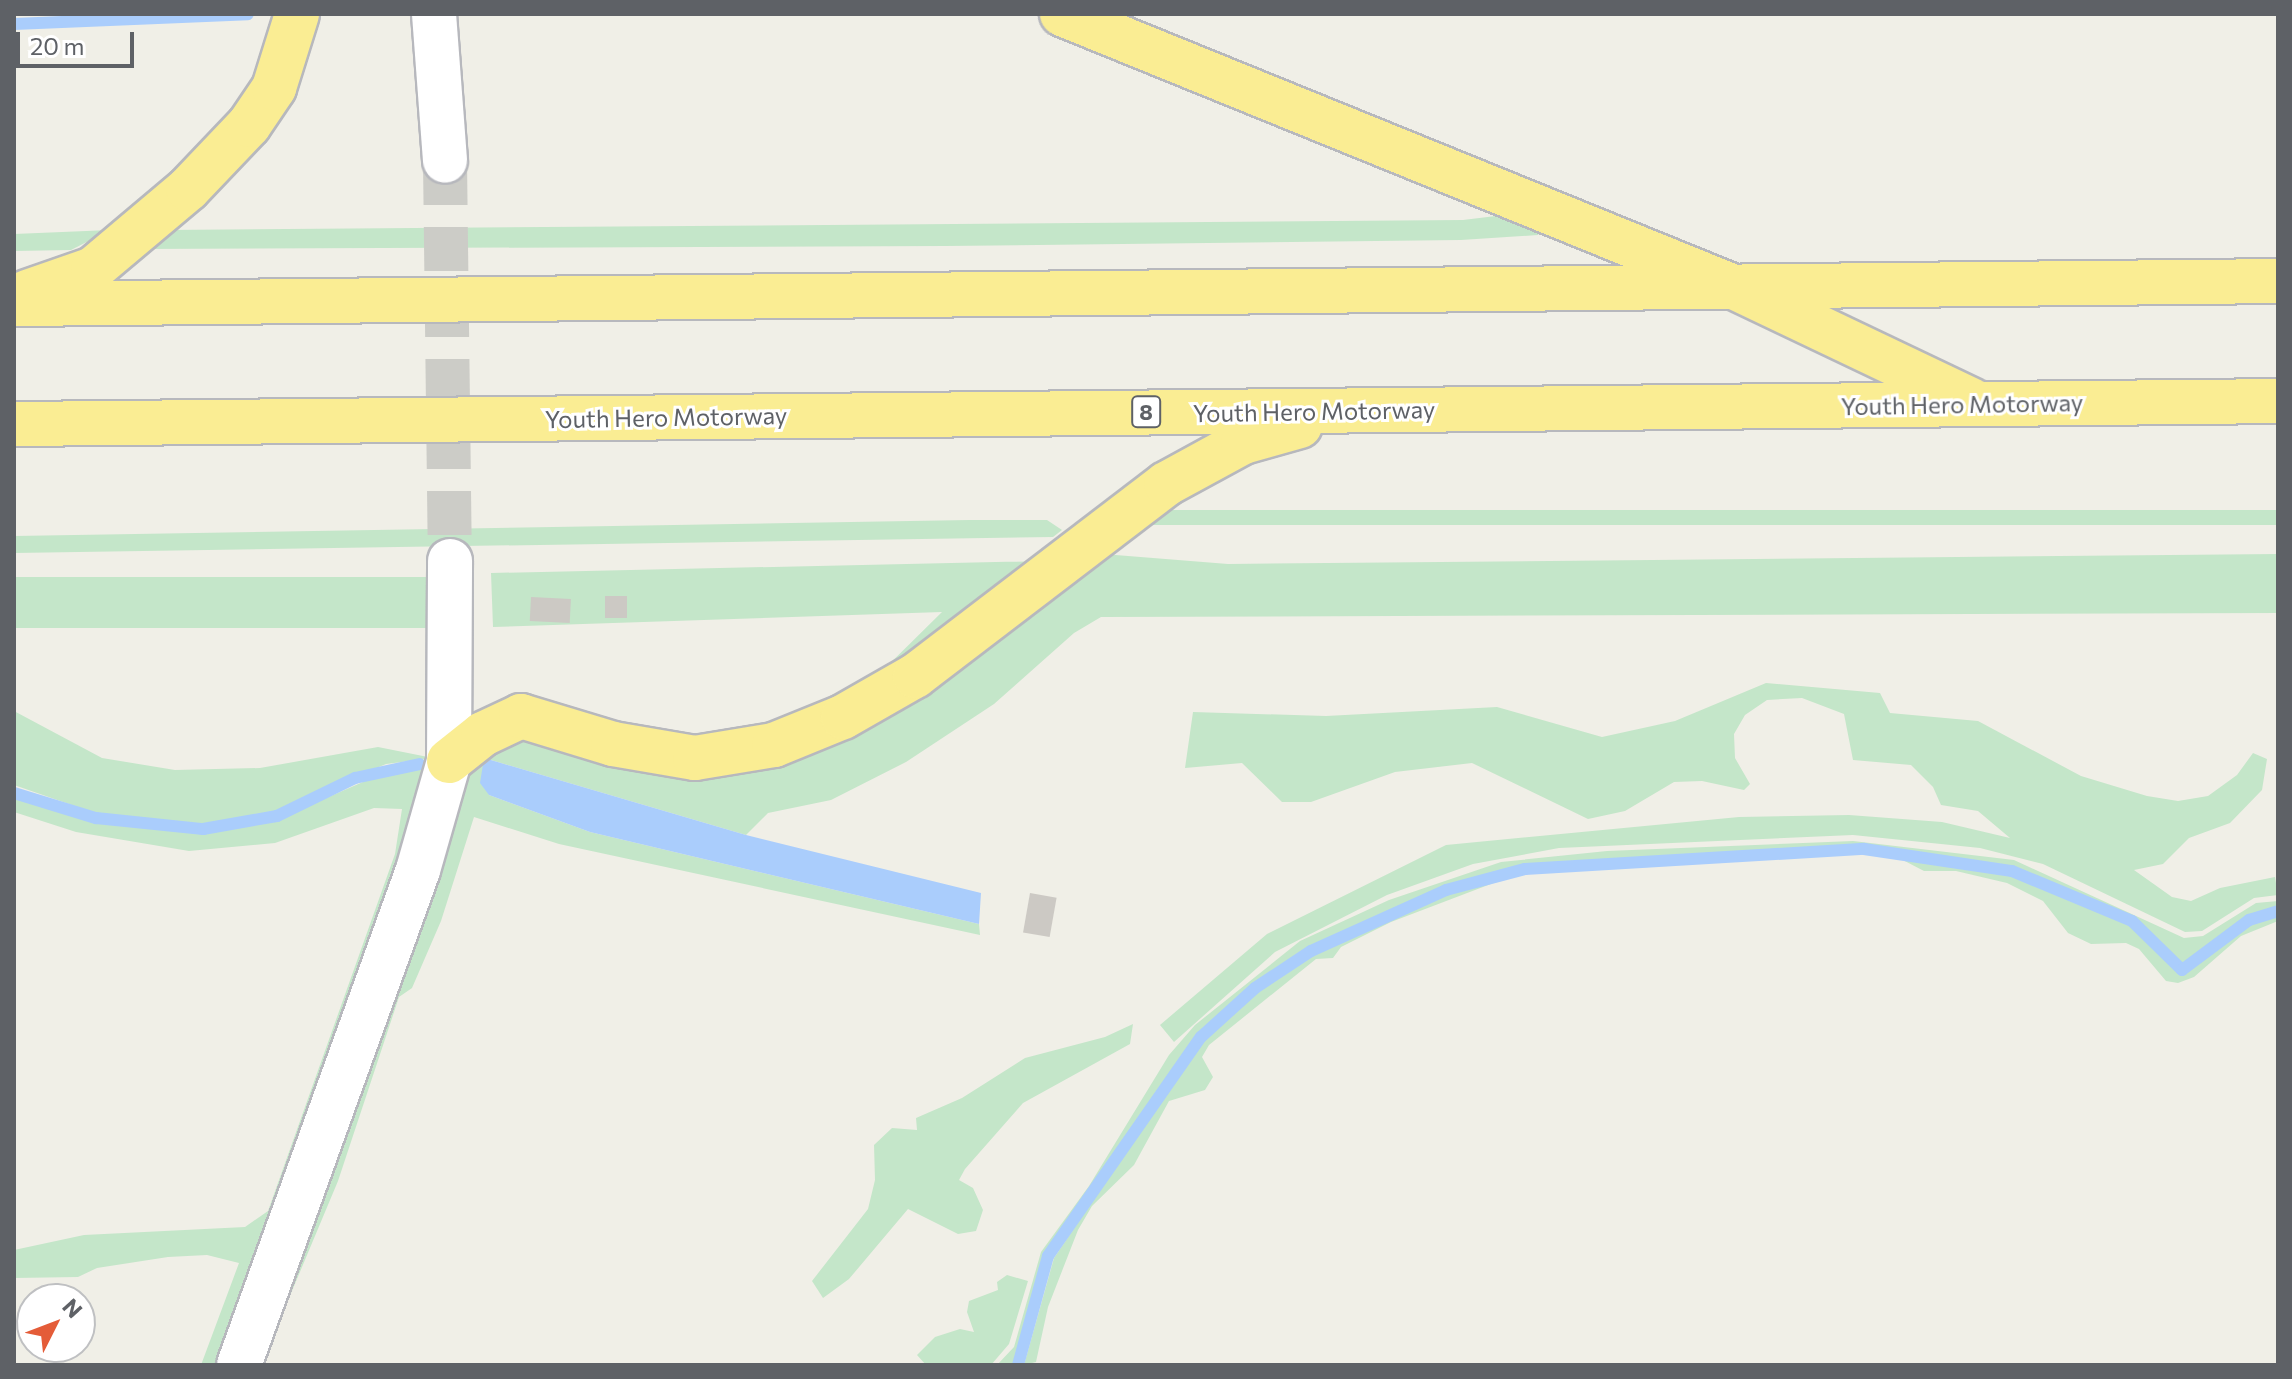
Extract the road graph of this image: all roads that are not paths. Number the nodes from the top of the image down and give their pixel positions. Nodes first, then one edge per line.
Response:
1 (297, 14) edge
2 (434, 14) edge
3 (1062, 14) edge
4 (445, 161) tunnel mouth
5 (2278, 281) edge
6 (1734, 287) junction
7 (14, 295) edge
8 (14, 304) edge
9 (2278, 401) edge
10 (1980, 404) junction
11 (1353, 410) junction
12 (14, 424) edge
13 (450, 561) tunnel mouth
14 (449, 761) junction
15 (239, 1365) edge

1 - 7 highway
2 - 4 street
3 - 6 highway
5 - 6 highway
6 - 8 highway
6 - 10 highway
9 - 10 highway, Youth Hero Motorway / 8
10 - 11 highway, Youth Hero Motorway / 8
11 - 12 highway, Youth Hero Motorway / 8
11 - 14 highway
13 - 14 street
14 - 15 street

